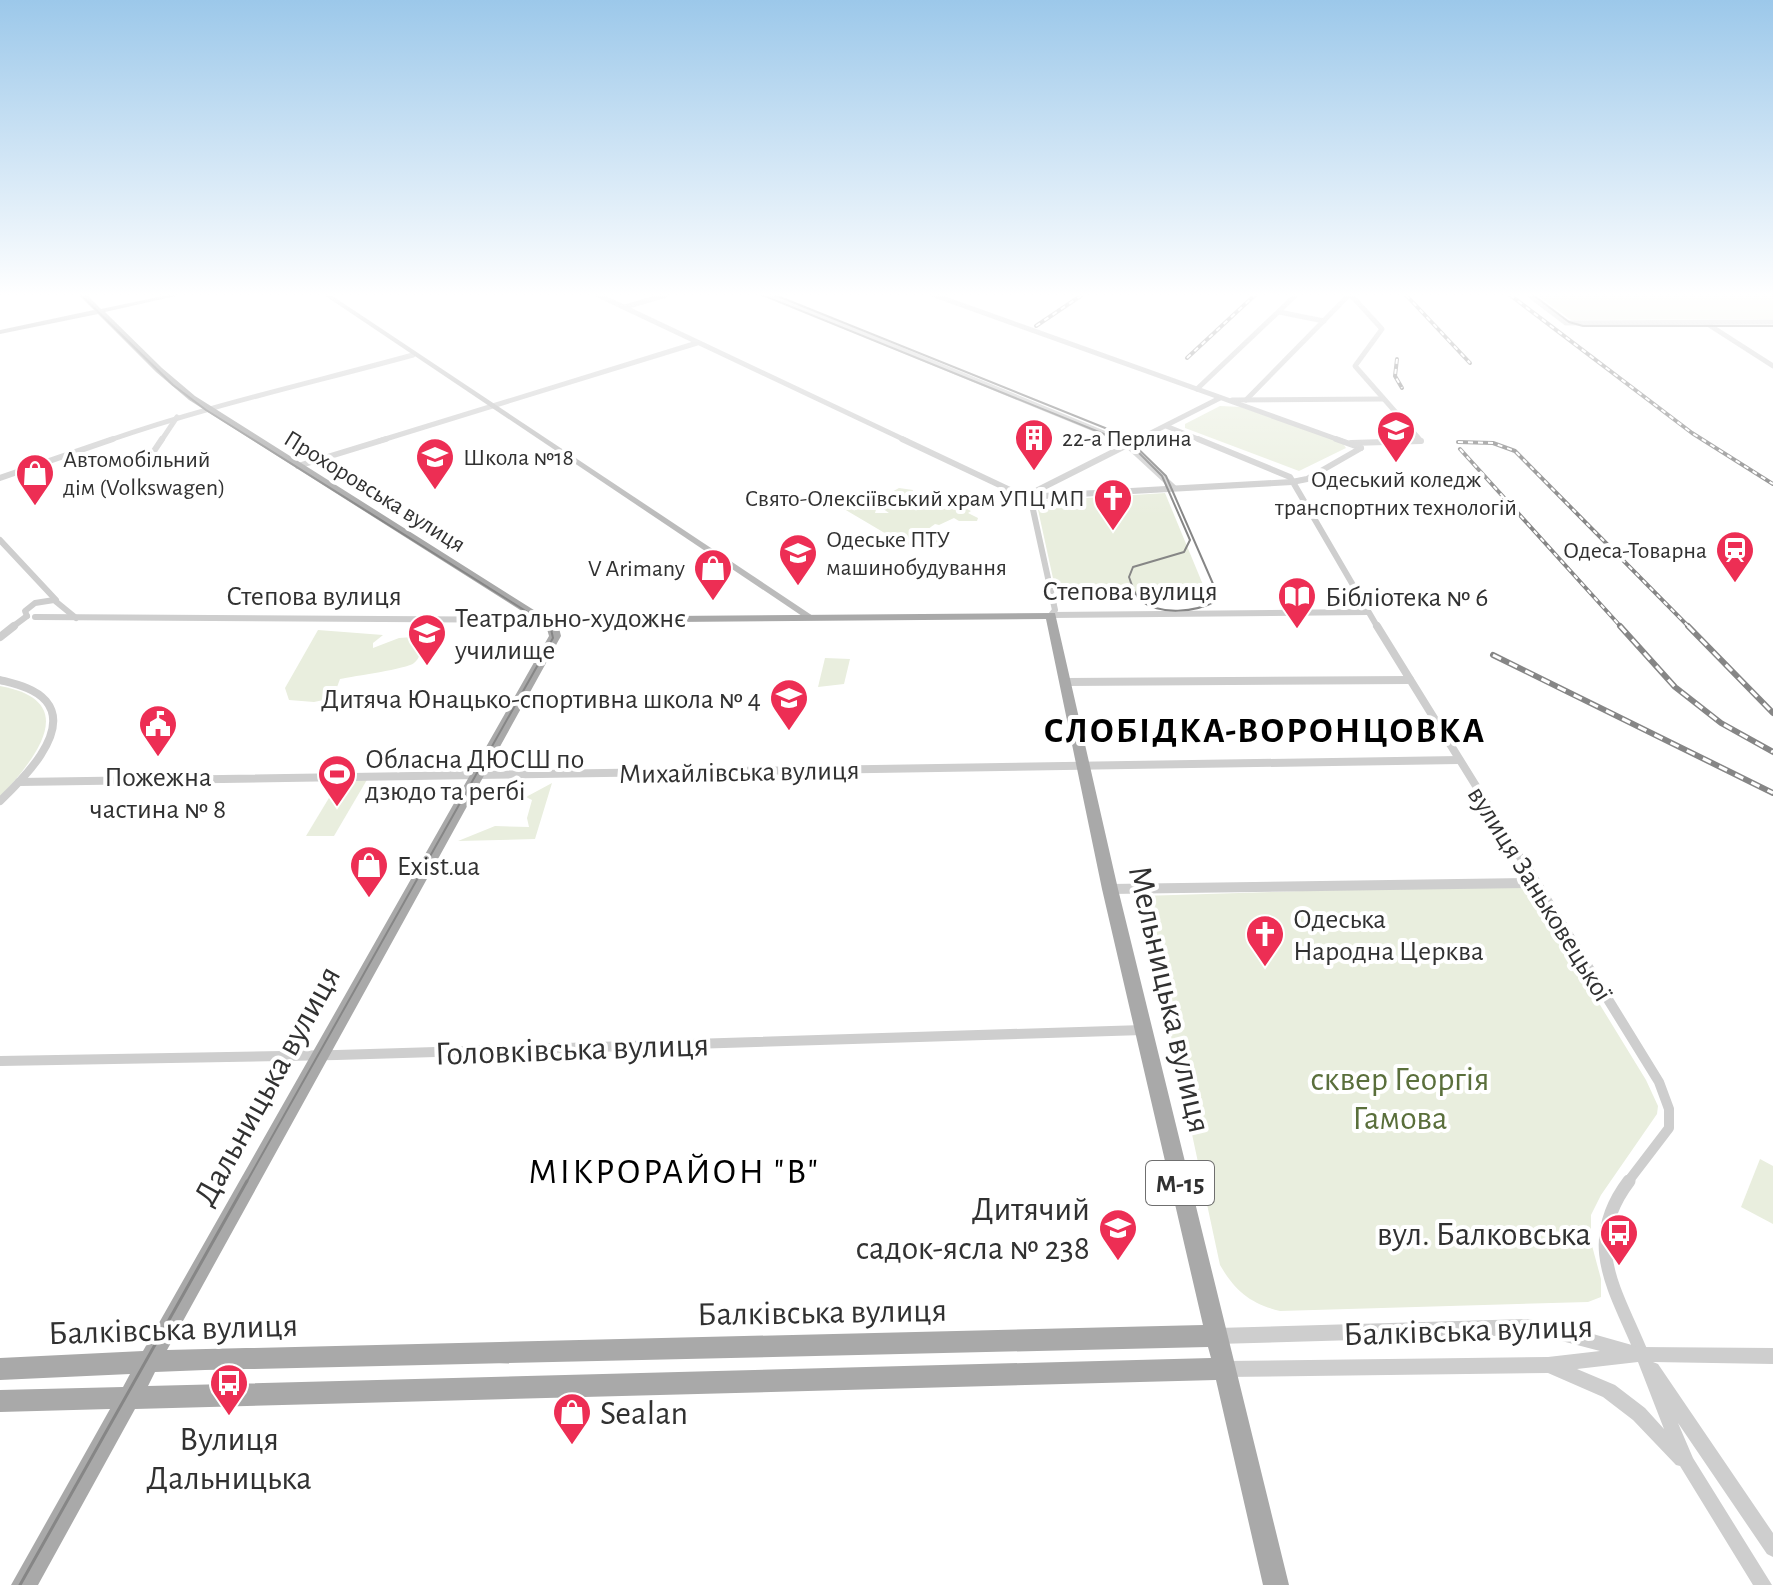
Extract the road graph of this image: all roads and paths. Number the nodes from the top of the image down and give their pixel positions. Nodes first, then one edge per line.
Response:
1 (158, 369) edge
2 (360, 369) edge
3 (435, 369) edge
4 (612, 369) edge
5 (752, 369) edge
6 (952, 369) edge
7 (1141, 369) edge
8 (1218, 369) edge
9 (1277, 369) edge
10 (1358, 369) edge
11 (1197, 389) junction
12 (1223, 399) junction
13 (1383, 399) junction
14 (1246, 400) junction
15 (493, 405) junction
16 (208, 409) junction
17 (177, 417) junction
18 (1166, 426) junction
19 (1346, 443) junction
20 (1129, 445) junction
21 (154, 451) dead end
22 (298, 466) junction
23 (0, 478) edge
24 (1292, 482) junction
25 (1174, 488) junction
26 (1025, 497) junction
27 (0, 540) edge
28 (44, 589) junction
29 (58, 603) junction
30 (28, 607) junction
31 (1368, 612) junction
32 (1051, 615) junction
33 (808, 616) junction
34 (31, 617) junction
35 (76, 618) junction
36 (590, 619) junction
37 (543, 620) junction
38 (555, 636) junction
39 (0, 637) edge
40 (0, 680) edge
41 (1410, 680) junction
42 (1065, 682) junction
43 (1459, 760) junction
44 (1083, 765) junction
45 (479, 775) junction
46 (19, 782) junction
47 (0, 801) edge
48 (1534, 883) junction
49 (1110, 889) junction
50 (1144, 1030) junction
51 (321, 1055) junction
52 (0, 1061) edge
53 (1217, 1336) junction
54 (1642, 1354) junction
55 (1773, 1356) edge
56 (149, 1363) junction
57 (1548, 1365) junction
58 (0, 1369) edge
59 (1225, 1369) junction
60 (130, 1397) junction
61 (0, 1401) edge
62 (1687, 1464) junction
63 (1773, 1548) edge
64 (24, 1585) edge
65 (1276, 1585) edge
66 (1763, 1585) edge

1 - 16 main road, Прохоровська вулиця
2 - 16 street
3 - 15 main road
4 - 15 street
5 - 26 street
6 - 20 street
7 - 11 street
8 - 11 street
9 - 14 street
10 - 13 street
11 - 12 street
12 - 14 street
12 - 18 street
12 - 19 street
13 - 14 street
13 - 19 street
15 - 22 street
15 - 33 main road
16 - 17 street
16 - 22 main road, Прохоровська вулиця
17 - 21 street
17 - 23 street
18 - 20 street
18 - 24 street
19 - 24 street
20 - 25 street
20 - 26 street
22 - 37 main road, Прохоровська вулиця
24 - 25 street
24 - 31 street, вулиця Заньковецької
25 - 26 street
26 - 32 street
27 - 28 street
28 - 29 street
28 - 30 street
29 - 30 street
29 - 34 street
29 - 35 street
30 - 34 street
31 - 32 street, Степова вулиця
31 - 41 street, вулиця Заньковецької
32 - 33 main road, Степова вулиця
32 - 42 main road, Мельницька вулиця / М-15
33 - 36 main road, Степова вулиця
34 - 35 street, Степова вулиця
34 - 39 street
35 - 37 street, Степова вулиця
36 - 37 main road, Степова вулиця
36 - 38 main road
37 - 38 main road
38 - 45 main road, Дальницька вулиця
40 - 46 street
41 - 42 street
41 - 43 street, вулиця Заньковецької
42 - 44 main road, Мельницька вулиця / М-15
43 - 44 street, Михайлівська вулиця
43 - 48 street, вулиця Заньковецької
44 - 45 street, Михайлівська вулиця
44 - 49 main road, Мельницька вулиця / М-15
45 - 46 street, Михайлівська вулиця
45 - 51 main road, Дальницька вулиця
46 - 47 street
48 - 49 street
48 - 54 street, вулиця Заньковецької
49 - 50 main road, Мельницька вулиця / М-15
50 - 51 street, Головківська вулиця
50 - 53 main road, Мельницька вулиця / М-15
51 - 52 street, Головківська вулиця
51 - 56 main road, Дальницька вулиця
53 - 54 street, Балківська вулиця
53 - 56 main road, Балківська вулиця
53 - 59 main road, Мельницька вулиця / М-15
54 - 55 street, Балківська вулиця
54 - 57 street, Балківська вулиця
54 - 62 street
54 - 63 street
56 - 58 main road, Балківська вулиця
56 - 60 main road, Дальницька вулиця
57 - 59 street, Балківська вулиця
57 - 62 street
59 - 60 main road, Балківська вулиця
59 - 65 main road, Мельницька вулиця / М-15
60 - 61 main road, Балківська вулиця
60 - 64 main road, Дальницька вулиця
62 - 66 street

